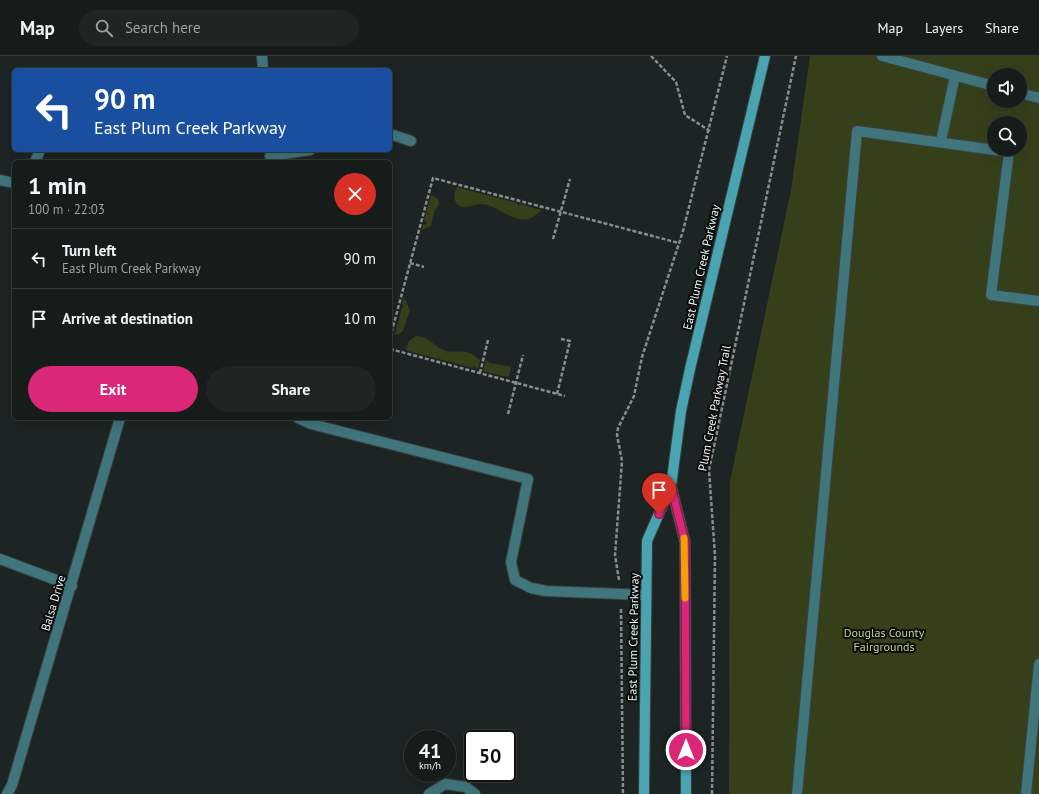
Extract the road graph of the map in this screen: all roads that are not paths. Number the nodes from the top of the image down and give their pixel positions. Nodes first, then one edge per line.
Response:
1 (262, 56) edge
2 (765, 56) edge
3 (882, 56) edge
4 (264, 68) edge
5 (955, 76) junction
6 (987, 84) edge
7 (1027, 95) edge
8 (1039, 98) edge
9 (392, 135) edge
10 (411, 141) dead end
11 (941, 141) junction
12 (297, 152) edge
13 (270, 156) edge
14 (0, 180) edge
15 (12, 183) edge
16 (1039, 301) edge
17 (119, 420) edge
18 (302, 420) edge
19 (671, 486) junction
20 (0, 559) edge
21 (72, 586) junction
22 (646, 595) junction
23 (1039, 664) edge
24 (7, 794) edge
25 (429, 794) edge
26 (475, 794) edge
27 (644, 794) edge
28 (686, 794) edge
29 (797, 794) edge
30 (1026, 794) edge

1 - 4 street
2 - 19 main road, East Plum Creek Parkway
3 - 5 street
5 - 6 street
5 - 11 street
7 - 8 street
9 - 10 street
11 - 16 street
11 - 29 street
12 - 13 street
14 - 15 street
17 - 21 street, Balsa Drive
18 - 22 street
19 - 22 main road, East Plum Creek Parkway
19 - 28 main road, East Plum Creek Parkway
20 - 21 street
21 - 24 street, Balsa Drive
22 - 27 main road, East Plum Creek Parkway
23 - 30 street
25 - 26 street

